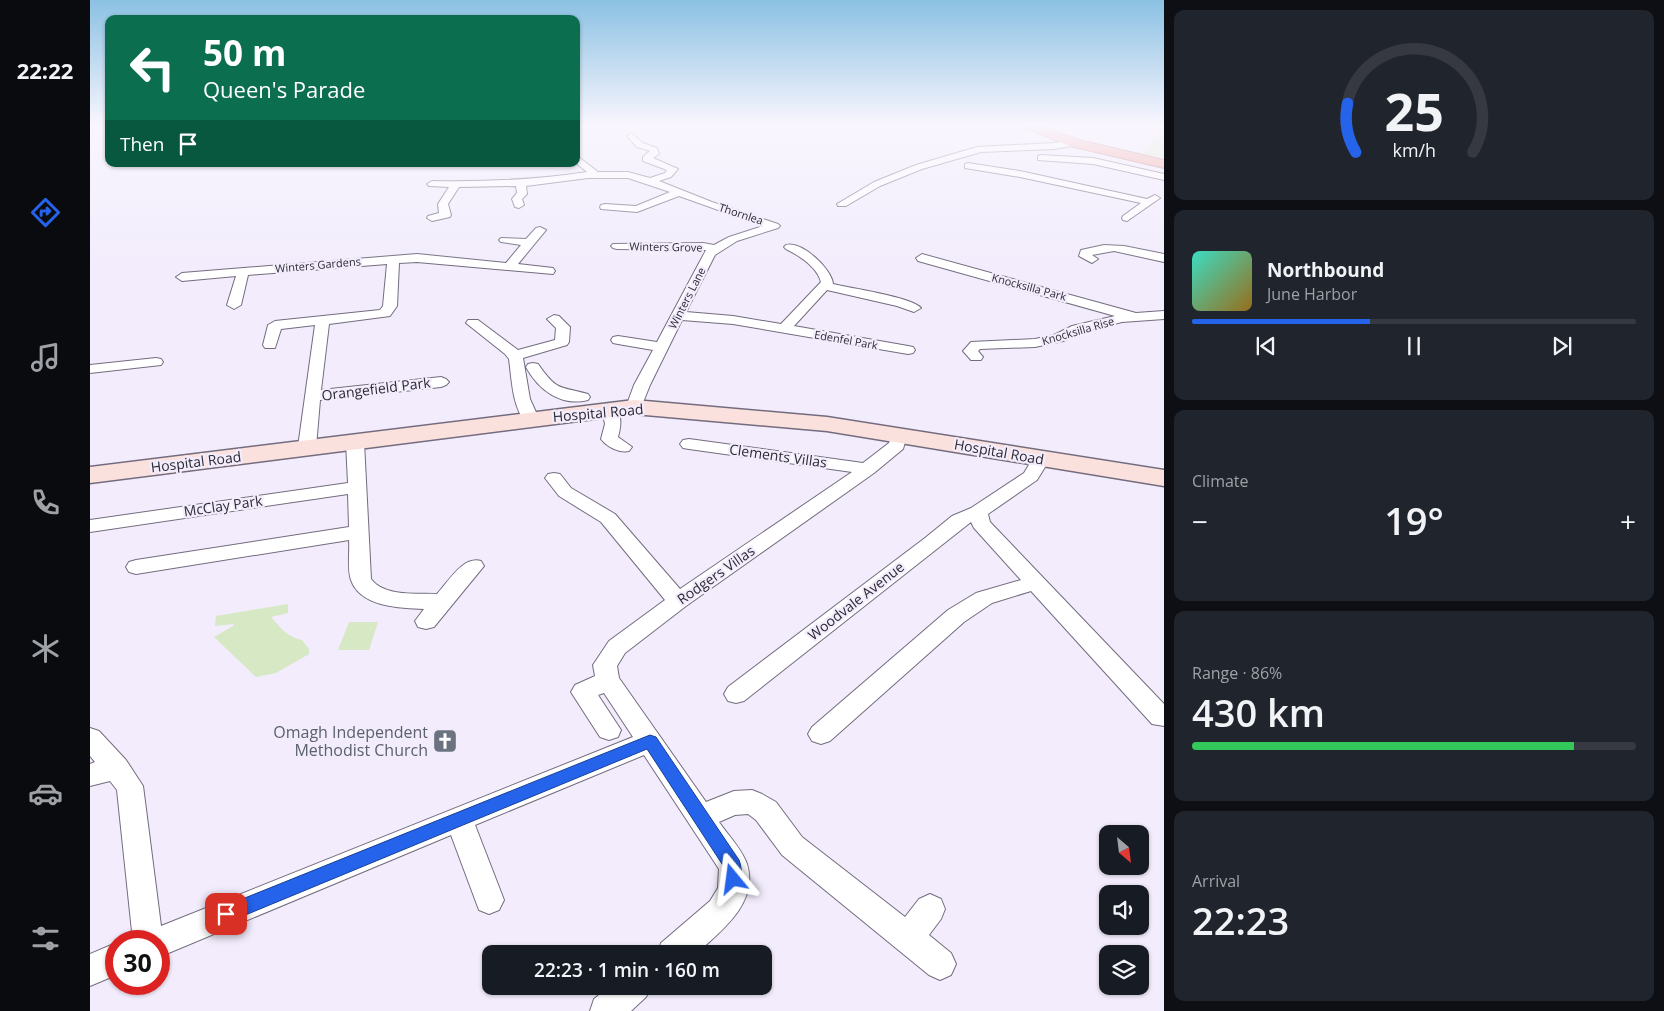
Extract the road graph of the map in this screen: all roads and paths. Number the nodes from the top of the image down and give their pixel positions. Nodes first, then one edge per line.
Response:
1 (592, 171) edge
2 (671, 171) edge
3 (909, 171) edge
4 (1002, 171) edge
5 (1023, 171) edge
6 (1138, 171) edge
7 (1020, 174) junction
8 (596, 175) junction
9 (1164, 177) edge
10 (651, 181) junction
11 (432, 184) dead end
12 (521, 184) junction
13 (456, 185) junction
14 (680, 192) junction
15 (842, 204) dead end
16 (519, 205) dead end
17 (605, 207) dead end
18 (432, 218) dead end
19 (1127, 218) dead end
20 (774, 226) joint
21 (540, 230) dead end
22 (506, 240) dead end
23 (529, 243) junction
24 (617, 246) dead end
25 (790, 247) dead end
26 (715, 249) junction
27 (922, 258) dead end
28 (1164, 258) edge
29 (394, 259) junction
30 (1092, 260) dead end
31 (510, 266) junction
32 (549, 270) dead end
33 (243, 272) junction
34 (182, 277) dead end
35 (824, 286) junction
36 (234, 304) dead end
37 (914, 308) dead end
38 (1164, 315) edge
39 (679, 316) junction
40 (1136, 317) junction
41 (554, 319) dead end
42 (322, 321) junction
43 (474, 323) dead end
44 (784, 330) junction
45 (621, 340) dead end
46 (270, 345) dead end
47 (663, 347) junction
48 (908, 350) dead end
49 (514, 356) junction
50 (976, 357) dead end
51 (156, 362) dead end
52 (533, 367) dead end
53 (90, 369) edge
54 (441, 382) dead end
55 (545, 384) junction
56 (520, 390) junction
57 (312, 396) junction
58 (582, 397) dead end
59 (634, 407) junction
60 (610, 410) junction
61 (530, 419) junction
62 (899, 435) junction
63 (355, 442) junction
64 (689, 444) dead end
65 (623, 447) dead end
66 (307, 448) junction
67 (1041, 459) junction
68 (868, 468) junction
69 (90, 475) edge
70 (554, 478) dead end
71 (1164, 478) edge
72 (357, 487) junction
73 (978, 512) junction
74 (90, 526) edge
75 (360, 532) junction
76 (474, 566) dead end
77 (136, 567) dead end
78 (1037, 582) junction
79 (678, 601) junction
80 (442, 602) junction
81 (426, 621) dead end
82 (608, 680) junction
83 (736, 694) dead end
84 (1161, 717) dead end
85 (609, 730) dead end
86 (821, 734) dead end
87 (90, 738) edge
88 (650, 741) junction
89 (117, 768) junction
90 (90, 775) edge
91 (700, 817) junction
92 (459, 819) junction
93 (489, 900) dead end
94 (930, 910) dead end
95 (147, 930) edge
96 (170, 937) edge
97 (908, 938) junction
98 (682, 945) edge
99 (105, 964) edge
100 (940, 964) dead end
101 (90, 970) edge
102 (626, 995) edge
103 (610, 1010) edge

1 - 8 street
2 - 10 street
3 - 15 street
4 - 7 street
5 - 7 street
6 - 9 street
7 - 19 street
8 - 10 street, Thornlea
8 - 12 street, Thornlea
10 - 14 street, Thornlea
11 - 13 street, Thornlea
12 - 13 street, Thornlea
12 - 16 street
13 - 18 street
14 - 17 street
14 - 20 street, Thornlea
20 - 26 street
21 - 23 street
22 - 23 street
23 - 31 street
24 - 26 street, Winters Grove
25 - 35 street
26 - 39 street, Winters Lane
27 - 40 street, Knocksilla Park
28 - 30 street
29 - 31 street, Winters Gardens
29 - 33 street, Winters Gardens
29 - 42 street
31 - 32 street, Winters Gardens
33 - 34 street, Winters Gardens
33 - 36 street
35 - 37 street
35 - 44 street
38 - 40 street
39 - 44 street, Edenfel Park
39 - 47 street, Winters Lane
40 - 50 street, Knocksilla Rise
41 - 49 street
42 - 46 street
42 - 57 street, Orangefield Park
43 - 49 street
44 - 48 street, Edenfel Park
45 - 47 street
47 - 59 street, Winters Lane
49 - 56 street
51 - 53 street
52 - 55 street
54 - 57 street, Orangefield Park
55 - 56 street
55 - 58 street
56 - 61 street
57 - 66 street, Orangefield Park
59 - 60 main road, Hospital Road
59 - 62 main road, Hospital Road
60 - 61 main road, Hospital Road
60 - 65 street
61 - 63 main road, Hospital Road
62 - 67 main road, Hospital Road
62 - 68 street, Rodgers Villas
63 - 66 main road, Hospital Road
63 - 72 street
64 - 68 street, Clements Villas
66 - 69 main road, Hospital Road
67 - 71 main road, Hospital Road
67 - 73 street, Woodvale Avenue
68 - 79 street, Rodgers Villas
70 - 79 street
72 - 74 street, McClay Park
72 - 75 street
73 - 78 street
73 - 83 street, Woodvale Avenue
75 - 77 street
75 - 80 street
76 - 80 street
78 - 84 street
78 - 86 street
79 - 82 street, Rodgers Villas
80 - 81 street
82 - 85 street
82 - 88 street
87 - 89 street
88 - 91 street
88 - 92 street
89 - 90 street
89 - 95 street
91 - 97 street
91 - 98 street
92 - 93 street
92 - 96 street
94 - 97 street
97 - 100 street
99 - 101 street
102 - 103 street

